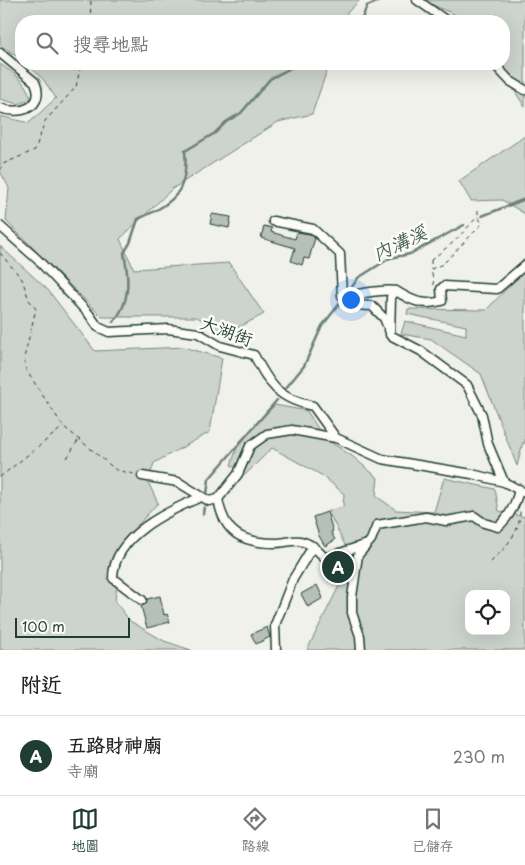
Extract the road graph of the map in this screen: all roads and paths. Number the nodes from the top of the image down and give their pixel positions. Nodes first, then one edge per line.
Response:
1 (91, 0) edge
2 (417, 0) edge
3 (90, 15) edge
4 (438, 15) edge
5 (0, 53) edge
6 (15, 65) edge
7 (21, 70) edge
8 (80, 70) edge
9 (500, 70) edge
10 (525, 90) edge
11 (0, 108) edge
12 (0, 171) edge
13 (478, 209) dead end
14 (478, 216) junction
15 (0, 217) edge
16 (274, 221) dead end
17 (1, 227) edge
18 (0, 254) edge
19 (525, 265) edge
20 (431, 270) junction
21 (441, 289) junction
22 (396, 291) junction
23 (342, 296) junction
24 (390, 335) junction
25 (63, 426) junction
26 (80, 438) junction
27 (336, 438) junction
28 (67, 458) dead end
29 (142, 476) joint
30 (0, 477) edge
31 (504, 482) junction
32 (522, 491) edge
33 (201, 497) junction
34 (218, 499) junction
35 (520, 508) dead end
36 (312, 546) junction
37 (364, 546) junction
38 (491, 562) dead end
39 (142, 600) dead end
40 (276, 650) edge
41 (361, 650) edge

1 - 3 path
2 - 4 street
5 - 6 street
7 - 11 street
8 - 12 path
9 - 10 street
13 - 14 path
14 - 20 path
14 - 20 path
15 - 17 street
16 - 23 street
17 - 27 street, 大湖街
18 - 25 path
19 - 21 street
20 - 21 path
21 - 22 street
22 - 23 street
22 - 24 street
23 - 24 street
24 - 31 street
25 - 26 path
25 - 30 path
26 - 28 path
26 - 29 path
27 - 31 street, 大湖街
27 - 34 street
29 - 33 street
31 - 32 street, 大湖街
32 - 37 street
33 - 34 street
33 - 39 street
34 - 36 street
35 - 38 path
36 - 37 street
36 - 40 street
37 - 41 street

